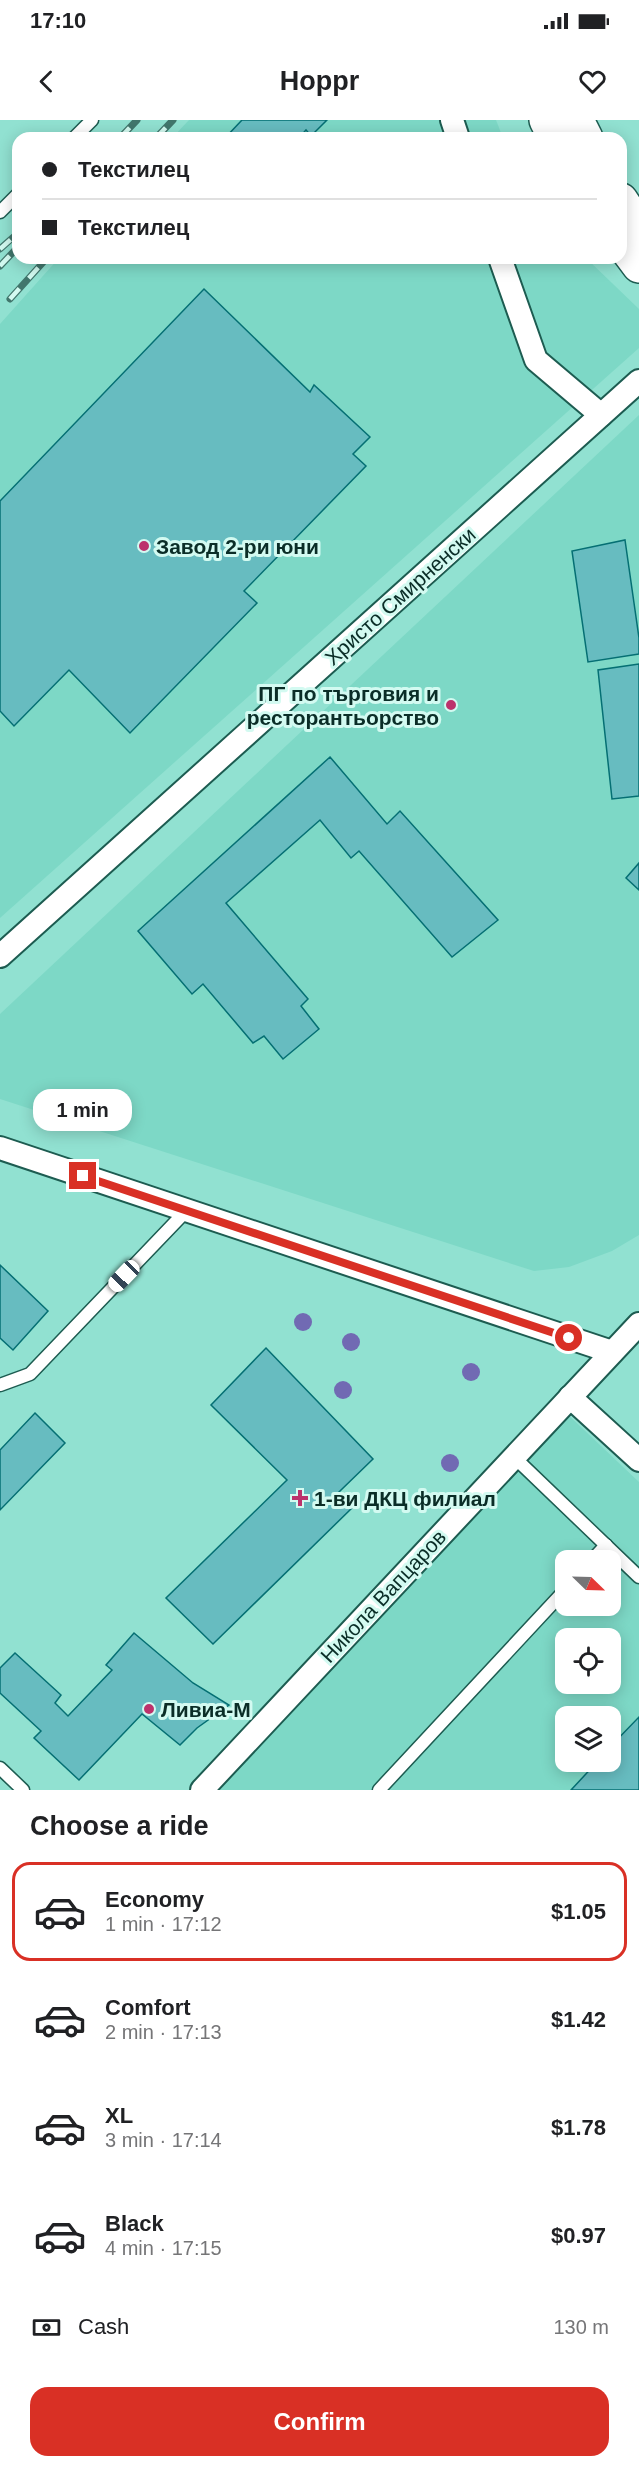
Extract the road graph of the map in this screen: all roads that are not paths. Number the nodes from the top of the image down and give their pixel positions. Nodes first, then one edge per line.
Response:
1 (92, 120) edge
2 (80, 132) edge
3 (12, 200) edge
4 (627, 209) edge
5 (0, 212) edge
6 (639, 228) edge
7 (627, 251) edge
8 (502, 264) edge
9 (639, 266) edge
10 (639, 381) edge
11 (601, 415) junction
12 (0, 956) edge
13 (0, 1148) edge
14 (187, 1210) junction
15 (639, 1324) edge
16 (612, 1352) junction
17 (0, 1385) edge
18 (570, 1397) junction
19 (514, 1457) junction
20 (639, 1460) edge
21 (606, 1545) junction
22 (601, 1550) edge
23 (639, 1577) edge
24 (555, 1601) edge
25 (0, 1768) edge
26 (23, 1790) edge
27 (202, 1790) edge
28 (379, 1790) edge

1 - 2 lane
3 - 5 lane
4 - 6 main road
7 - 9 main road
8 - 11 street
10 - 11 street, Христо Смирненски
11 - 12 street, Христо Смирненски
13 - 14 street
14 - 16 street
14 - 17 lane
15 - 16 street, Никола Вапцаров
16 - 18 street, Никола Вапцаров
18 - 19 street, Никола Вапцаров
18 - 20 street
19 - 21 lane
19 - 27 street, Никола Вапцаров
21 - 22 lane
21 - 23 lane
24 - 28 lane
25 - 26 lane

